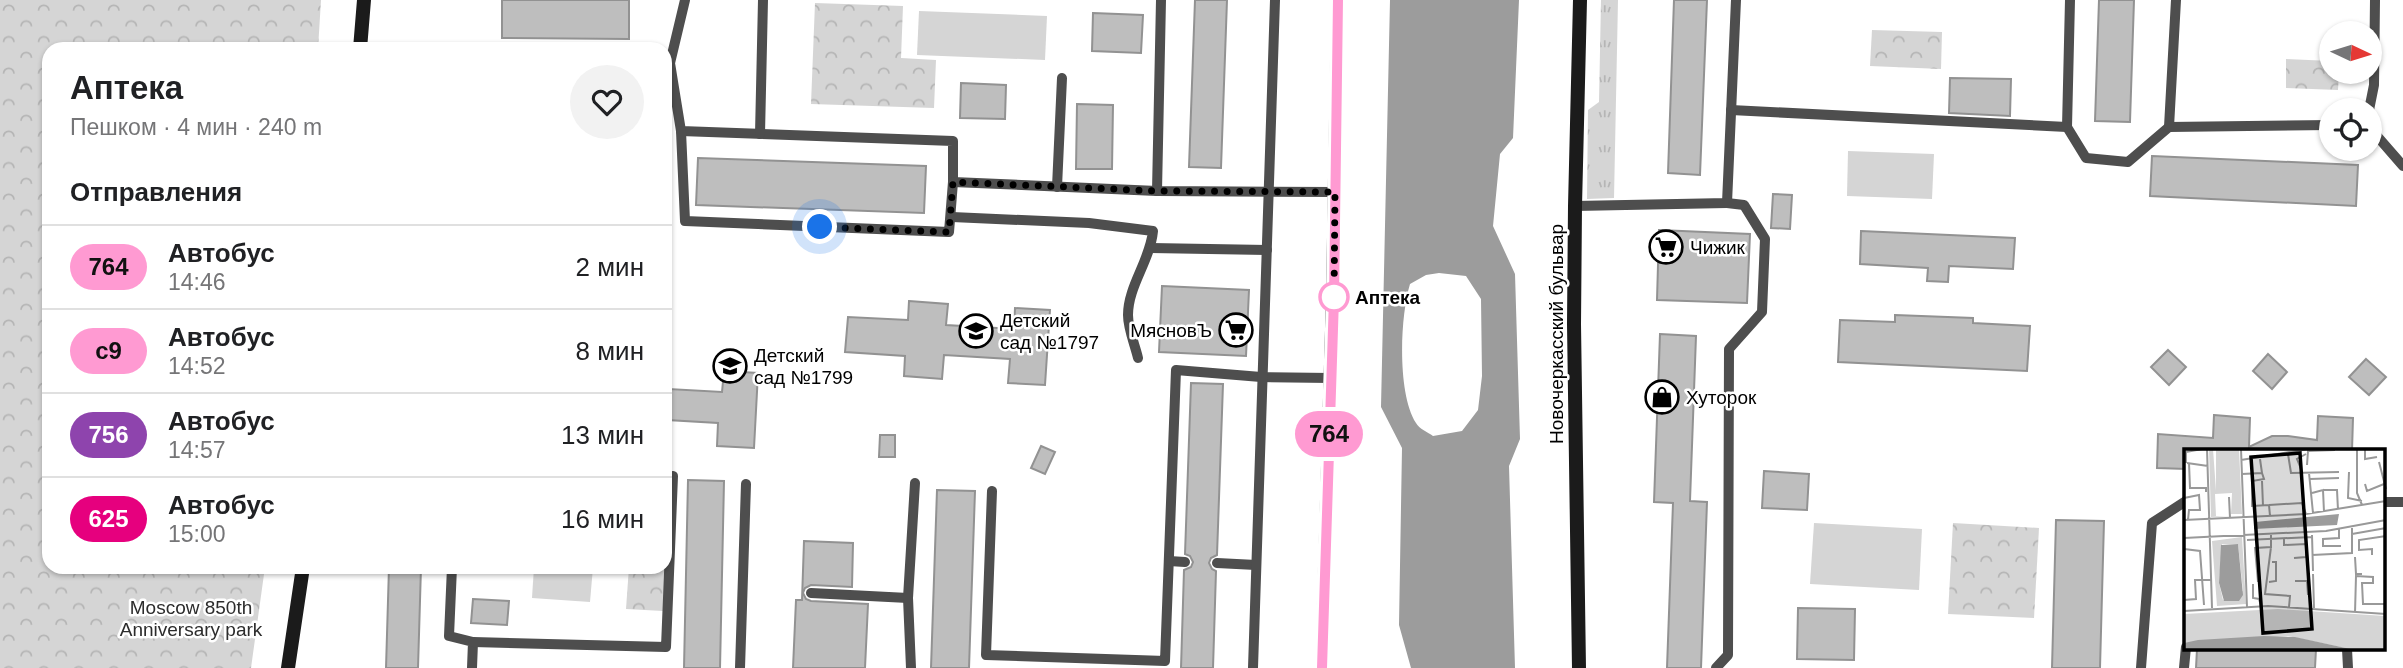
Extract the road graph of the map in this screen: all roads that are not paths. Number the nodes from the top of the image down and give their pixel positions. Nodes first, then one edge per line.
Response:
1 (364, 0) edge
2 (685, 0) edge
3 (764, 0) edge
4 (1161, 0) edge
5 (1275, 0) edge
6 (1338, 0) edge
7 (1580, 0) edge
8 (1736, 0) edge
9 (2070, 0) edge
10 (2176, 0) edge
11 (2375, 0) edge
12 (361, 42) edge
13 (672, 46) edge
14 (1062, 78) dead end
15 (672, 87) edge
16 (2371, 98) edge
17 (1731, 110) junction
18 (2319, 125) edge
19 (2067, 127) junction
20 (2169, 127) junction
21 (681, 131) junction
22 (760, 134) junction
23 (2382, 141) edge
24 (2402, 163) edge
25 (953, 182) junction
26 (1057, 187) junction
27 (1157, 191) junction
28 (1270, 191) junction
29 (1335, 192) junction
30 (1727, 203) junction
31 (1575, 206) junction
32 (952, 216) junction
33 (1151, 248) junction
34 (1267, 250) junction
35 (1138, 358) dead end
36 (1261, 377) junction
37 (1331, 378) junction
38 (673, 475) dead end
39 (746, 484) dead end
40 (915, 484) dead end
41 (992, 491) dead end
42 (672, 500) edge
43 (2184, 501) edge
44 (1169, 561) junction
45 (1185, 562) dead end
46 (1217, 563) dead end
47 (1256, 565) junction
48 (302, 574) edge
49 (452, 574) edge
50 (669, 574) edge
51 (811, 593) dead end
52 (908, 598) junction
53 (473, 642) junction
54 (2186, 650) edge
55 (2347, 650) edge
56 (288, 668) edge
57 (471, 668) edge
58 (740, 668) edge
59 (911, 668) edge
60 (1253, 668) edge
61 (1322, 668) edge
62 (1579, 668) edge
63 (1716, 668) edge
64 (2140, 668) edge
65 (2184, 668) edge
66 (2348, 668) edge

1 - 12 street
2 - 13 lane
3 - 22 lane
4 - 27 lane
5 - 28 lane
6 - 29 street
7 - 31 street, Новочеркасский бульвар
8 - 17 lane
9 - 19 lane
10 - 20 lane
11 - 16 lane
14 - 26 lane
15 - 21 lane
17 - 19 lane
17 - 30 lane
18 - 20 lane
19 - 20 lane
21 - 22 lane
21 - 32 lane
22 - 25 lane
23 - 24 lane
25 - 26 lane
25 - 32 lane
26 - 27 lane
27 - 28 lane
28 - 29 lane
28 - 34 lane
29 - 37 street
30 - 31 lane
30 - 63 lane
31 - 62 street, Новочеркасский бульвар
32 - 33 lane
33 - 34 lane
33 - 35 lane
34 - 36 lane
36 - 37 lane
36 - 44 lane
36 - 47 lane
37 - 61 street
38 - 42 lane
39 - 58 lane
40 - 52 lane
41 - 44 lane
43 - 64 lane
44 - 45 lane
46 - 47 lane
47 - 60 lane
48 - 56 street
49 - 53 lane
50 - 53 lane
51 - 52 lane
52 - 59 lane
53 - 57 lane
54 - 65 lane
55 - 66 lane

